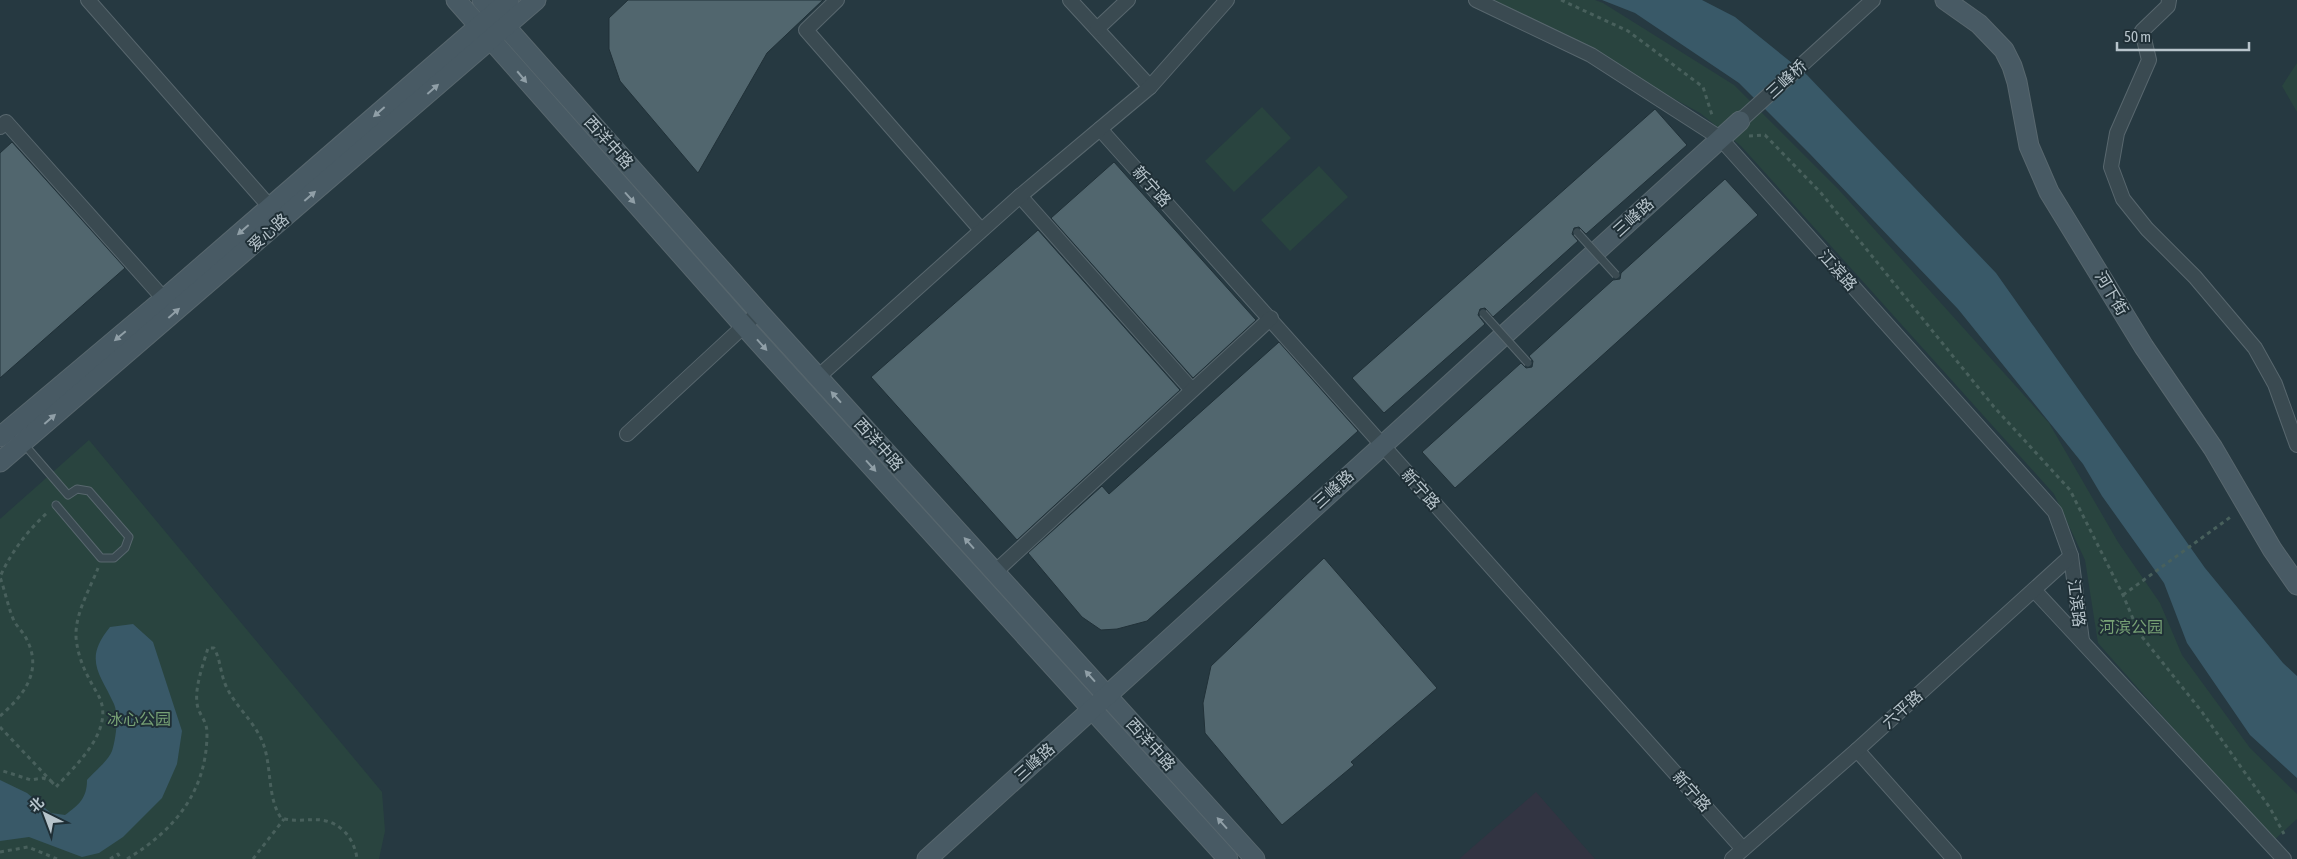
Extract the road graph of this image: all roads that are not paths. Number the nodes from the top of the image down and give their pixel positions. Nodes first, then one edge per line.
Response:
1 (88, 0) edge
2 (456, 0) edge
3 (509, 0) edge
4 (536, 0) edge
5 (837, 0) edge
6 (1070, 0) edge
7 (1128, 0) edge
8 (1227, 0) edge
9 (1476, 0) edge
10 (1873, 0) edge
11 (1945, 0) edge
12 (2169, 0) edge
13 (494, 13) edge
14 (1096, 29) junction
15 (485, 33) junction
16 (1150, 87) junction
17 (1740, 121) joint
18 (0, 127) edge
19 (1100, 129) junction
20 (1720, 138) junction
21 (1020, 196) junction
22 (270, 207) junction
23 (981, 230) junction
24 (1577, 232) dead end
25 (1616, 275) dead end
26 (164, 299) junction
27 (760, 312) junction
28 (1483, 313) dead end
29 (1270, 318) junction
30 (744, 326) junction
31 (1528, 363) dead end
32 (818, 377) junction
33 (1192, 390) junction
34 (627, 434) dead end
35 (0, 437) edge
36 (23, 442) junction
37 (1381, 444) junction
38 (2297, 445) edge
39 (0, 462) edge
40 (56, 505) road end
41 (2071, 556) junction
42 (995, 572) junction
43 (2297, 585) edge
44 (2034, 590) junction
45 (2082, 641) junction
46 (1107, 695) junction
47 (1092, 709) junction
48 (1857, 750) junction
49 (1743, 848) junction
50 (927, 859) edge
51 (1228, 859) edge
52 (1255, 859) edge
53 (1732, 859) edge
54 (1954, 859) edge
55 (2284, 859) edge

1 - 22 street
2 - 15 main road, 西洋中路
3 - 13 main road, 爱心路
4 - 13 main road, 爱心路
5 - 23 street
6 - 14 street
7 - 14 street
8 - 16 street
9 - 20 street, 江滨路
10 - 17 street, 三峰桥
11 - 43 main road, 河下街
12 - 38 street
13 - 15 main road, 爱心路
13 - 27 main road, 西洋中路
14 - 16 street
15 -> 22 main road, 爱心路
15 -> 30 main road, 西洋中路
36 -> 15 main road, 爱心路
16 - 19 street
17 - 20 main road, 三峰路
18 - 26 street
19 - 21 street
19 - 29 street, 新宁路
20 - 37 main road, 三峰路
20 - 41 street, 江滨路
21 - 23 street
21 - 33 street
22 -> 26 main road, 爱心路
23 - 32 street
24 - 25 lane, bridge
26 -> 35 main road, 爱心路
27 - 30 street
27 - 32 main road, 西洋中路
28 - 31 lane, bridge
29 - 33 street
29 - 37 street, 新宁路
30 - 34 street
30 -> 47 main road, 西洋中路
42 -> 32 main road, 西洋中路
33 - 42 street
36 - 39 main road, 爱心路
36 - 40 lane
37 - 46 main road, 三峰路
37 - 49 street, 新宁路
41 - 44 street, 六平路
41 - 45 street, 江滨路
46 -> 42 main road, 西洋中路
44 - 45 street, 江滨路
44 - 48 street, 六平路
45 - 55 street, 江滨路
46 - 47 main road, 三峰路
52 -> 46 main road, 西洋中路
47 - 50 main road, 三峰路
47 - 51 main road, 西洋中路
48 - 49 street, 六平路
48 - 54 street
49 - 53 street, 六平路

